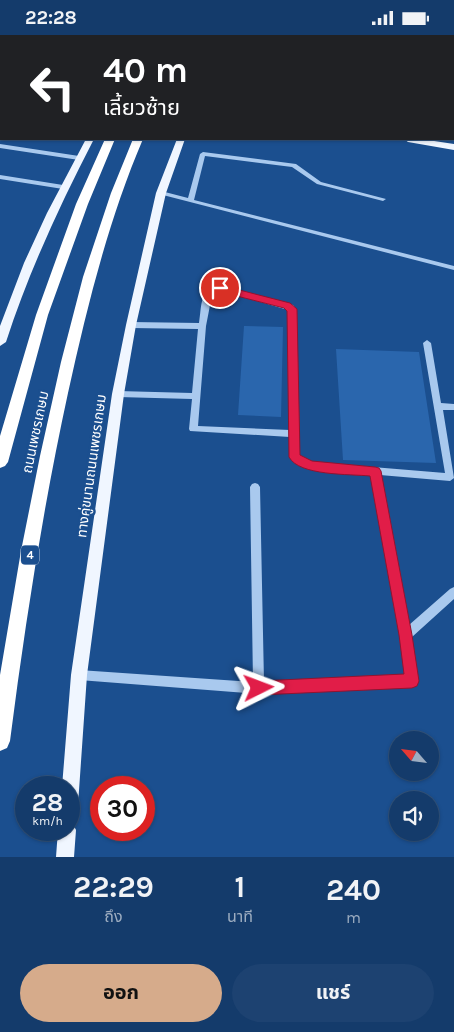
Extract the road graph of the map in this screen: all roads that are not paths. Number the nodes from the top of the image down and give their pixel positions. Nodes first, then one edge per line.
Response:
1 (89, 140) edge
2 (110, 140) edge
3 (138, 140) edge
4 (182, 140) edge
5 (414, 140) edge
6 (0, 146) edge
7 (454, 147) edge
8 (79, 158) junction
9 (0, 177) edge
10 (63, 187) junction
11 (161, 193) junction
12 (383, 199) dead end
13 (190, 200) junction
14 (454, 268) edge
15 (131, 325) junction
16 (202, 326) junction
17 (0, 342) edge
18 (427, 343) dead end
19 (118, 394) junction
20 (196, 396) junction
21 (438, 406) junction
22 (454, 407) edge
23 (294, 434) junction
24 (0, 462) edge
25 (375, 471) junction
26 (254, 487) dead end
27 (454, 593) edge
28 (406, 635) junction
29 (79, 675) junction
30 (259, 688) junction
31 (0, 741) edge
32 (71, 776) edge
33 (66, 841) edge
34 (65, 857) edge

1 - 8 main road
2 - 24 highway, ถนนเพชรเกษม
3 - 31 highway, ถนนเพชรเกษม / 4
4 - 11 main road, ทางคู่ขนานถนนเพชรเกษม
5 - 7 main road
6 - 8 street
8 - 10 main road
9 - 10 street
10 - 17 main road
11 - 13 street
11 - 15 main road, ทางคู่ขนานถนนเพชรเกษม
12 - 13 street
13 - 14 street
15 - 16 street
15 - 19 main road, ทางคู่ขนานถนนเพชรเกษม
16 - 20 street
16 - 23 street
18 - 21 street
19 - 20 street
19 - 29 main road, ทางคู่ขนานถนนเพชรเกษม
20 - 23 street
21 - 22 street
21 - 25 street
23 - 25 street
25 - 28 street
26 - 30 street
27 - 28 street
28 - 30 street
29 - 30 street
29 - 32 main road, ทางคู่ขนานถนนเพชรเกษม
33 - 34 main road

